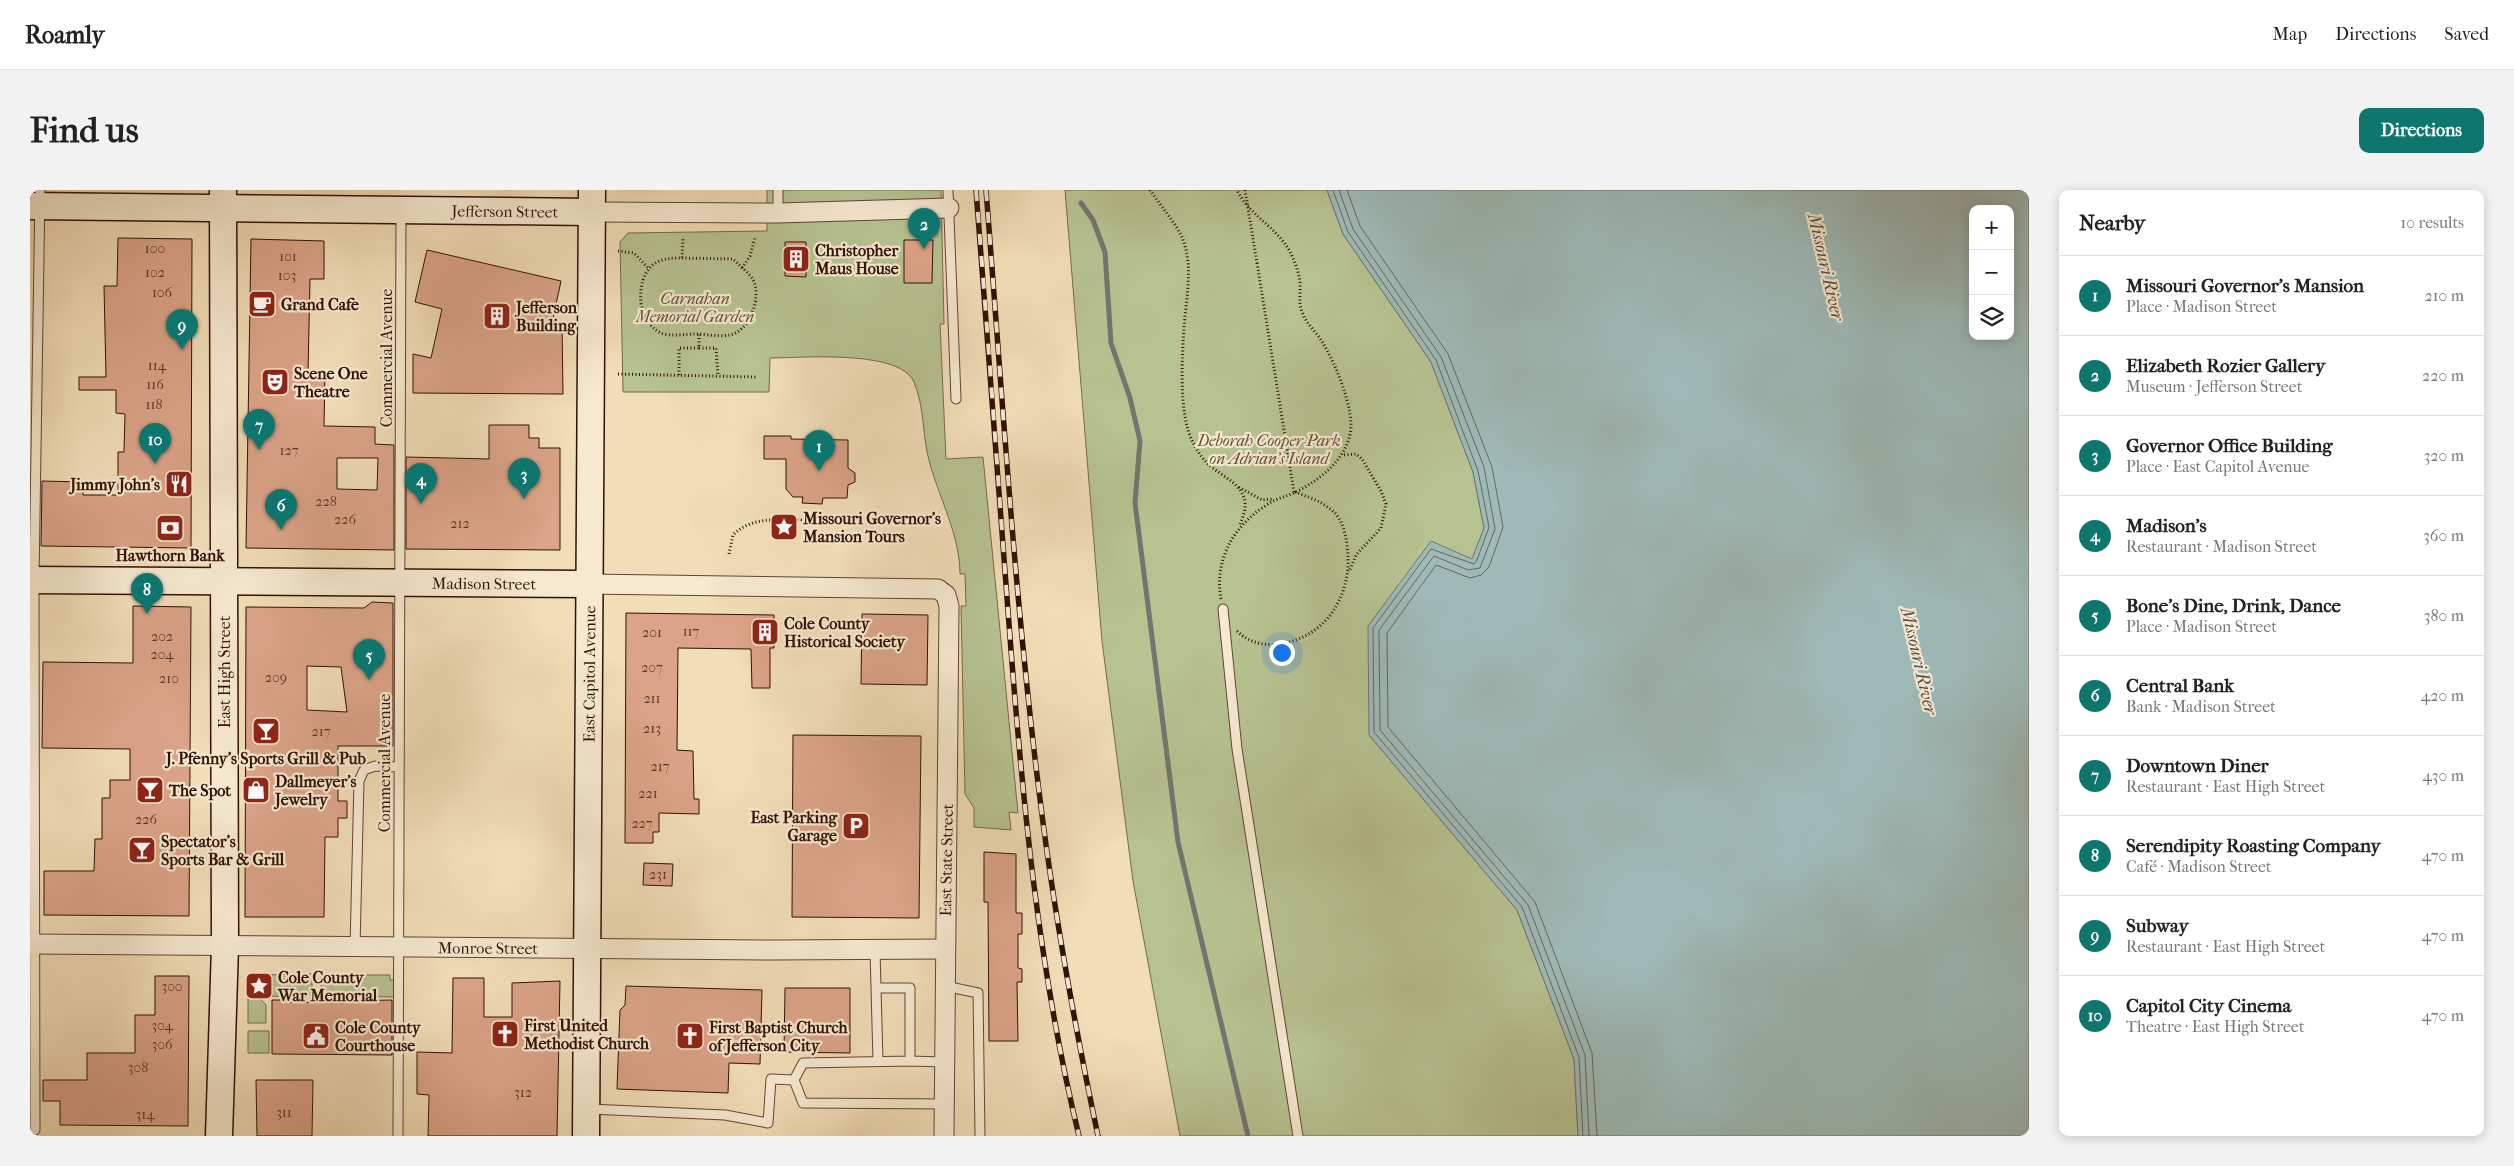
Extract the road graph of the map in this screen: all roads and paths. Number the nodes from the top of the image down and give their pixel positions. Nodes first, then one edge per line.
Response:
1 (778, 190) edge
2 (1150, 190) edge
3 (1237, 190) edge
4 (1245, 190) edge
5 (223, 199) edge
6 (949, 199) edge
7 (37, 201) edge
8 (592, 201) edge
9 (401, 209) junction
10 (778, 213) junction
11 (683, 237) dead end
12 (755, 237) dead end
13 (618, 251) dead end
14 (682, 258) junction
15 (742, 268) junction
16 (649, 269) junction
17 (699, 334) junction
18 (699, 348) junction
19 (618, 374) dead end
20 (679, 375) junction
21 (718, 376) junction
22 (756, 377) dead end
23 (956, 399) dead end
24 (1340, 458) junction
25 (1236, 486) junction
26 (1294, 492) junction
27 (1281, 497) junction
28 (803, 520) dead end
29 (1239, 528) junction
30 (729, 554) dead end
31 (1347, 576) junction
32 (32, 580) edge
33 (224, 582) junction
34 (400, 584) junction
35 (590, 584) junction
36 (938, 589) joint
37 (1224, 609) junction
38 (399, 767) junction
39 (32, 944) edge
40 (224, 946) junction
41 (355, 947) junction
42 (398, 948) junction
43 (586, 948) junction
44 (945, 949) junction
45 (875, 950) junction
46 (945, 986) junction
47 (876, 988) junction
48 (878, 1061) junction
49 (910, 1061) junction
50 (945, 1062) junction
51 (794, 1080) junction
52 (945, 1104) junction
53 (586, 1109) junction
54 (36, 1130) dead end
55 (219, 1136) edge
56 (398, 1136) edge
57 (586, 1136) edge
58 (944, 1136) edge
59 (980, 1136) edge
60 (1298, 1136) edge

1 - 10 lane
2 - 25 path
3 - 24 path
4 - 26 path, bridge
5 - 7 main road, Jefferson Street
5 - 9 main road, Jefferson Street
5 - 33 main road, East High Street
6 - 10 street, Jefferson Street
6 - 23 lane
7 - 32 lane
8 - 9 main road, Jefferson Street
8 - 10 street, Jefferson Street
8 - 35 main road, East Capitol Avenue
9 - 34 lane, Commercial Avenue
11 - 14 path
12 - 15 path
13 - 16 path
14 - 15 path
14 - 16 path
15 - 17 path
16 - 17 path
17 - 18 path
18 - 20 path
18 - 21 path
19 - 20 path
20 - 21 path
21 - 22 path
24 - 26 path
24 - 31 path
25 - 27 path
25 - 29 path
26 - 27 path
26 - 31 path
27 - 29 path
28 - 30 path
29 - 37 path
31 - 37 path
32 - 33 main road, Madison Street
32 - 39 lane
33 - 34 main road, Madison Street
33 - 40 main road, East High Street
34 - 35 main road, Madison Street
34 - 38 lane, Commercial Avenue
35 - 36 street, Madison Street
35 - 43 main road, East Capitol Avenue
36 - 44 street, East State Street
37 - 60 lane
38 - 41 lane
38 - 42 lane, Commercial Avenue
39 - 40 street, Monroe Street
39 - 54 lane
40 - 41 street, Monroe Street
40 - 55 main road, East High Street
41 - 42 street, Monroe Street
42 - 43 street, Monroe Street
42 - 56 lane, Commercial Avenue
43 - 45 street, Monroe Street
43 - 53 main road, East Capitol Avenue
44 - 45 street, Monroe Street
44 - 46 street, East State Street
45 - 47 lane
46 - 50 street, East State Street
46 - 59 lane
47 - 48 lane
47 - 49 lane
48 - 49 lane
48 - 51 lane
49 - 50 lane
50 - 52 street, East State Street
51 - 52 lane
51 - 53 lane
52 - 58 street, East State Street
53 - 57 main road, East Capitol Avenue

